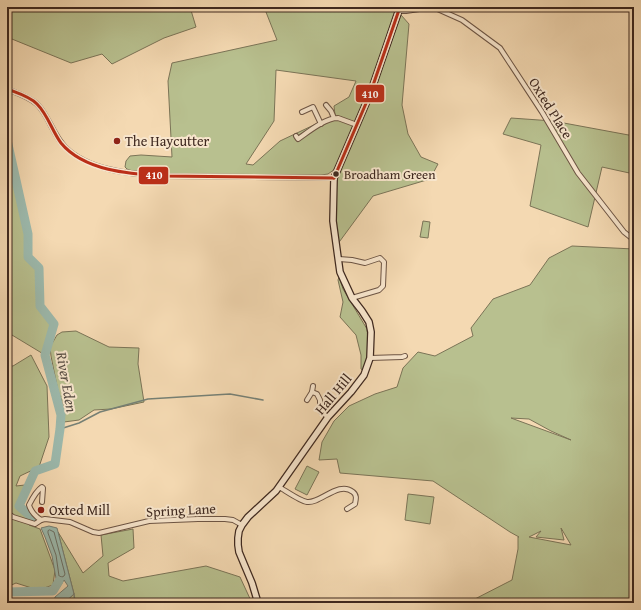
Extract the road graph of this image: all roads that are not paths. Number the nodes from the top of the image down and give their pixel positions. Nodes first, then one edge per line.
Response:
1 (433, 7) edge
2 (400, 9) edge
3 (7, 89) edge
4 (326, 105) dead end
5 (302, 112) dead end
6 (334, 118) junction
7 (321, 124) junction
8 (357, 125) junction
9 (296, 136) dead end
10 (334, 178) junction
11 (634, 240) edge
12 (339, 259) junction
13 (352, 298) junction
14 (405, 356) dead end
15 (370, 358) junction
16 (313, 386) dead end
17 (312, 392) junction
18 (307, 400) dead end
19 (328, 417) junction
20 (279, 487) junction
21 (42, 502) dead end
22 (347, 509) dead end
23 (7, 513) edge
24 (41, 520) junction
25 (242, 525) junction
26 (258, 603) edge
27 (290, 603) edge
28 (297, 603) edge

1 - 2 street, Oxted Place
1 - 11 street, Oxted Place
2 - 8 street
3 - 10 street
4 - 6 street
5 - 7 street
6 - 7 street
6 - 8 street
7 - 9 street
8 - 10 street
10 - 12 street, Hall Hill
12 - 13 street, Hall Hill
12 - 13 street
13 - 15 street, Hall Hill
14 - 15 street
15 - 19 street, Hall Hill
16 - 17 street
17 - 18 street
17 - 19 street
19 - 20 street, Hall Hill
20 - 22 street
20 - 25 street, Hall Hill
21 - 24 street
23 - 24 street, Spring Lane
24 - 25 street, Spring Lane
25 - 26 street
27 - 28 street

